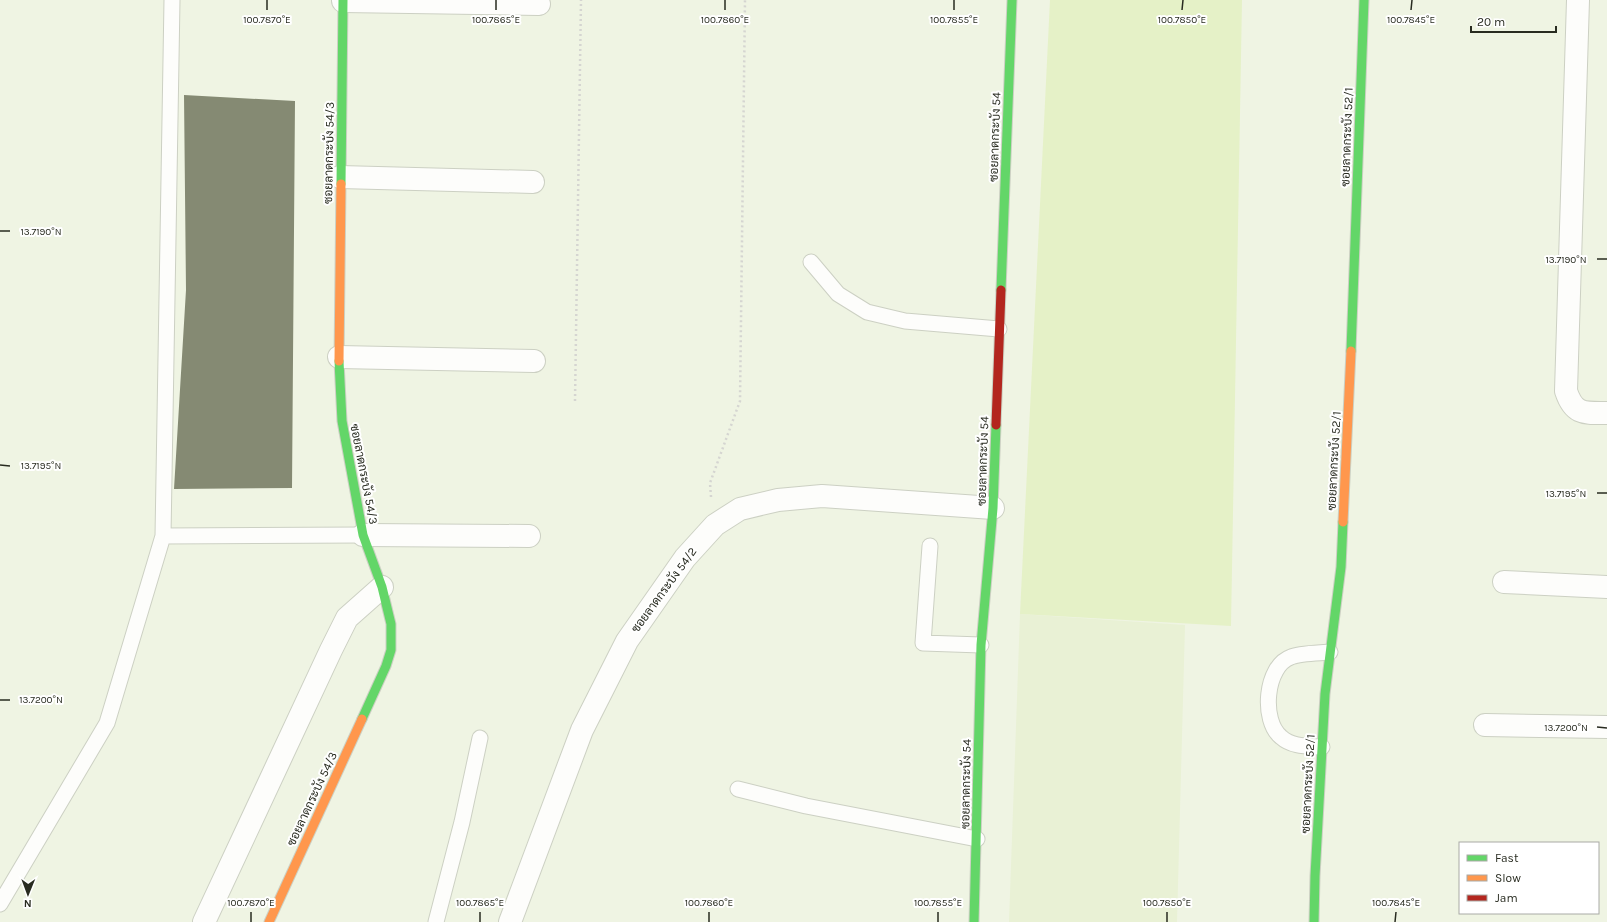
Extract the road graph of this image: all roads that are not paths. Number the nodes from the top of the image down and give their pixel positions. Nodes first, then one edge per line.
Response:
1 (172, 0) edge
2 (1012, 0) edge
3 (1364, 0) edge
4 (1578, 0) edge
5 (343, 1) edge
6 (539, 4) dead end
7 (340, 177) junction
8 (533, 182) dead end
9 (811, 262) dead end
10 (999, 329) junction
11 (339, 357) junction
12 (534, 361) dead end
13 (1607, 413) edge
14 (993, 508) junction
15 (363, 534) junction
16 (163, 536) junction
17 (529, 536) dead end
18 (930, 546) dead end
19 (1504, 582) dead end
20 (382, 587) junction
21 (1607, 587) edge
22 (981, 645) junction
23 (1330, 652) junction
24 (1485, 725) dead end
25 (1607, 727) edge
26 (480, 738) dead end
27 (1322, 748) junction
28 (738, 789) dead end
29 (977, 839) junction
30 (0, 904) edge
31 (204, 922) edge
32 (269, 922) edge
33 (436, 922) edge
34 (510, 922) edge
35 (974, 922) edge
36 (1314, 922) edge

1 - 16 lane
2 - 10 street, ซอยลาดกระบัง 54
3 - 23 street, ซอยลาดกระบัง 52/1
4 - 13 street
5 - 6 street
5 - 7 street, ซอยลาดกระบัง 54/3
7 - 8 street
7 - 11 street, ซอยลาดกระบัง 54/3
9 - 10 lane
10 - 14 street, ซอยลาดกระบัง 54
11 - 12 street
11 - 15 street, ซอยลาดกระบัง 54/3
14 - 22 street, ซอยลาดกระบัง 54
14 - 34 street, ซอยลาดกระบัง 54/2
15 - 16 lane
15 - 17 street
15 - 20 street, ซอยลาดกระบัง 54/3
16 - 30 lane
18 - 22 lane
19 - 21 street
20 - 31 street
20 - 32 street, ซอยลาดกระบัง 54/3
22 - 29 street, ซอยลาดกระบัง 54
23 - 27 street, ซอยลาดกระบัง 52/1
23 - 27 lane
24 - 25 street
26 - 33 lane
27 - 36 street, ซอยลาดกระบัง 52/1
28 - 29 lane
29 - 35 street, ซอยลาดกระบัง 54

